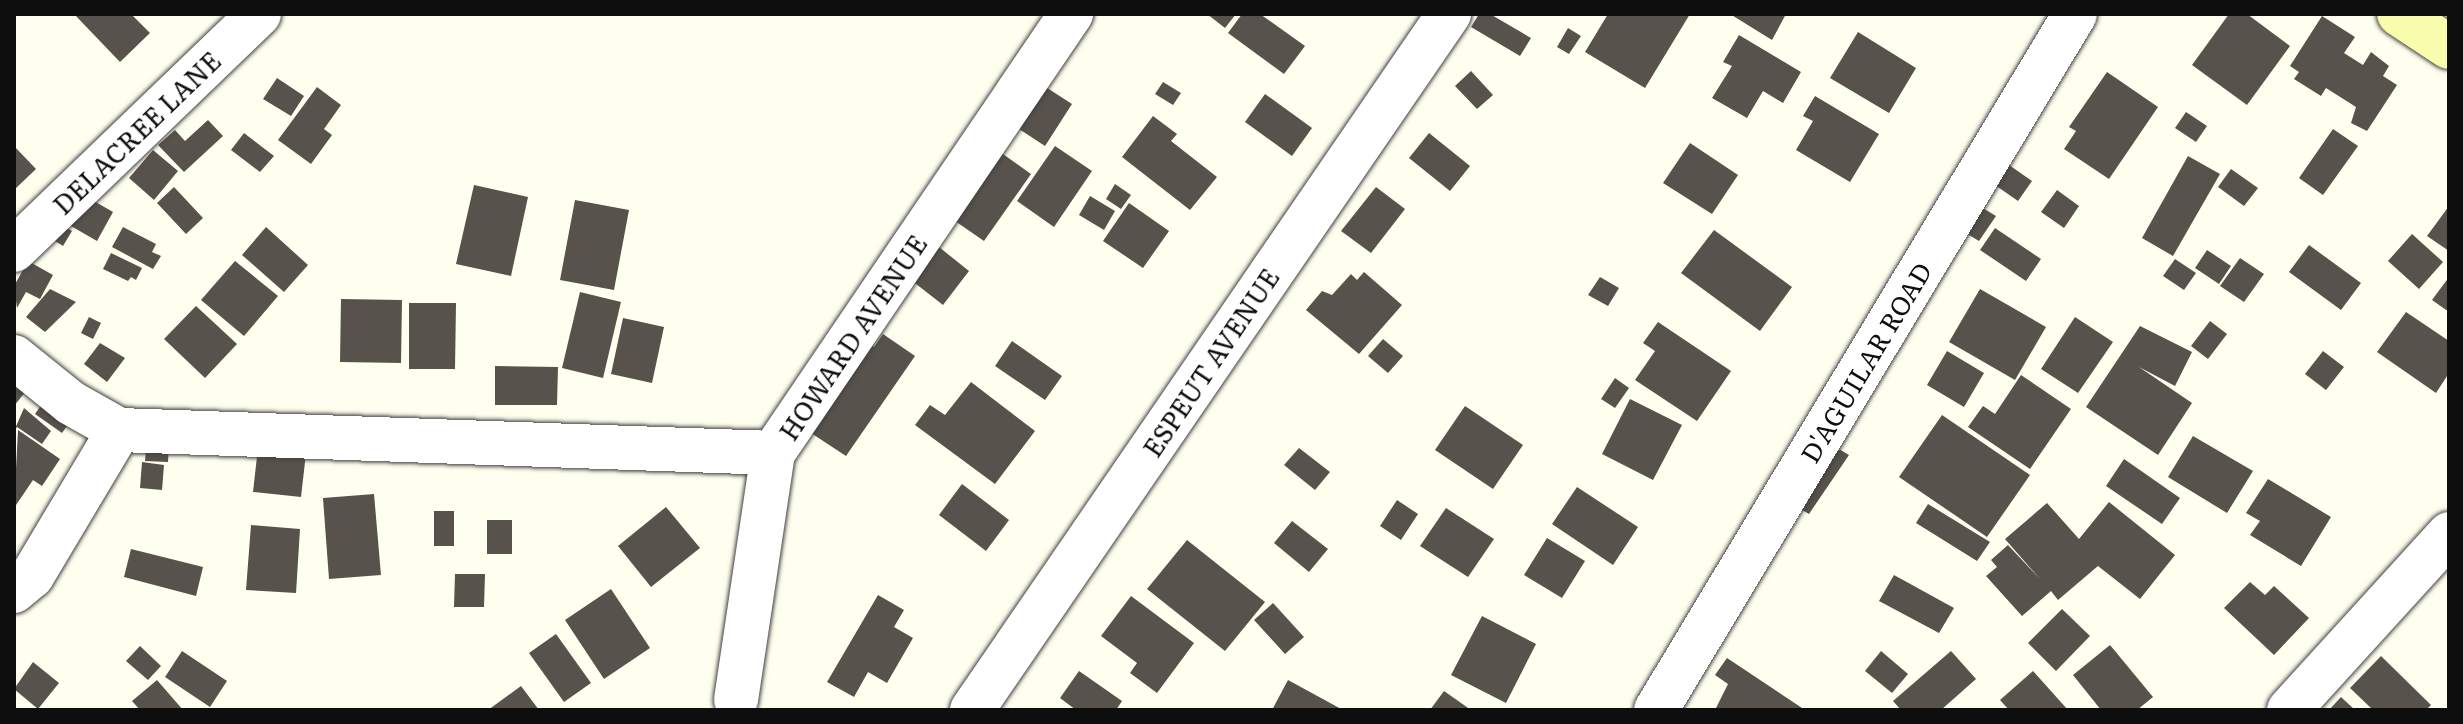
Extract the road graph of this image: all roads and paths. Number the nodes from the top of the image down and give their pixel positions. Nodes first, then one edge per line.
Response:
1 (259, 14) edge
2 (1071, 14) edge
3 (1449, 14) edge
4 (2075, 14) edge
5 (2399, 14) edge
6 (2449, 47) edge
7 (14, 250) edge
8 (14, 357) edge
9 (119, 430) junction
10 (773, 453) junction
11 (2449, 534) edge
12 (14, 591) edge
13 (735, 707) edge
14 (972, 710) edge
15 (1656, 710) edge
16 (2289, 710) edge

1 - 7 street, DELACREE LANE
2 - 10 street, HOWARD AVENUE
3 - 14 street, ESPEUT AVENUE
4 - 15 street, D'AGUILAR ROAD
5 - 6 main road
8 - 9 street
9 - 10 street
9 - 12 street
10 - 13 street, HOWARD AVENUE
11 - 16 street

